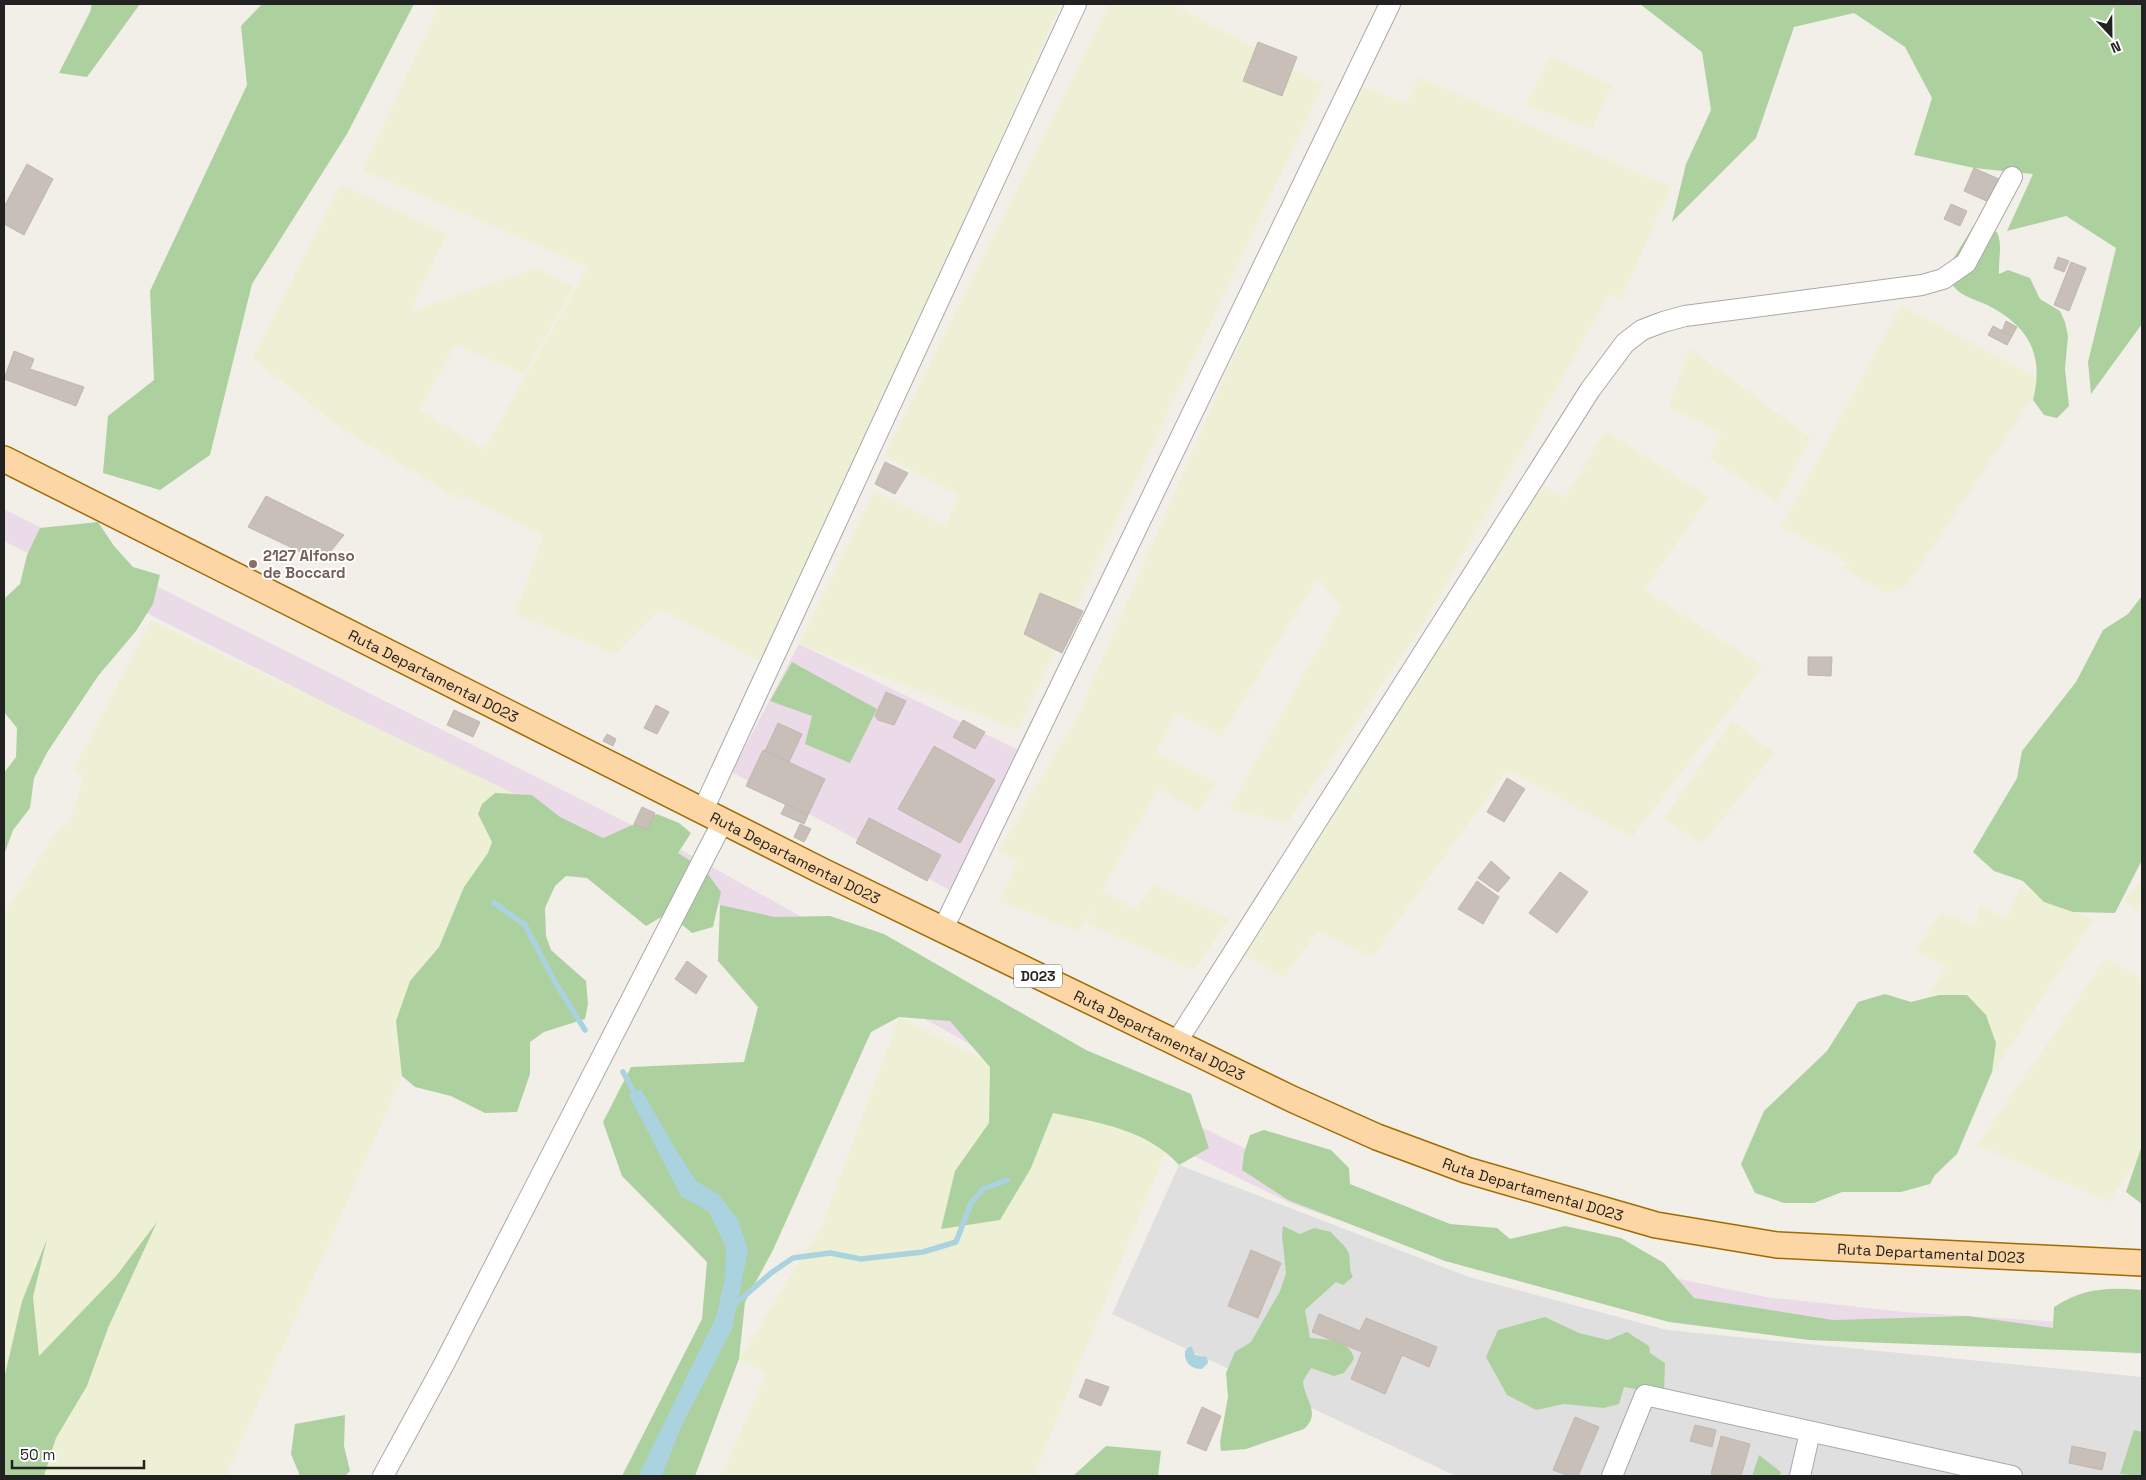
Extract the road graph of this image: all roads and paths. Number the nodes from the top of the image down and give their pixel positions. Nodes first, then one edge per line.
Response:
1 (1076, 4) edge
2 (1390, 4) edge
3 (2012, 177) dead end
4 (5, 463) edge
5 (713, 815) junction
6 (942, 930) junction
7 (1176, 1042) junction
8 (2142, 1263) edge
9 (1810, 1432) junction
10 (383, 1476) edge
11 (1612, 1476) edge
12 (1800, 1476) edge
13 (2012, 1476) edge

1 - 5 street
2 - 6 street
3 - 7 street
4 - 5 main road, Ruta Departamental D023 / D023
5 - 6 main road, Ruta Departamental D023 / D023
5 - 10 street
6 - 7 main road, Ruta Departamental D023 / D023
7 - 8 main road, Ruta Departamental D023 / D023
9 - 11 street
9 - 12 street
9 - 13 street

